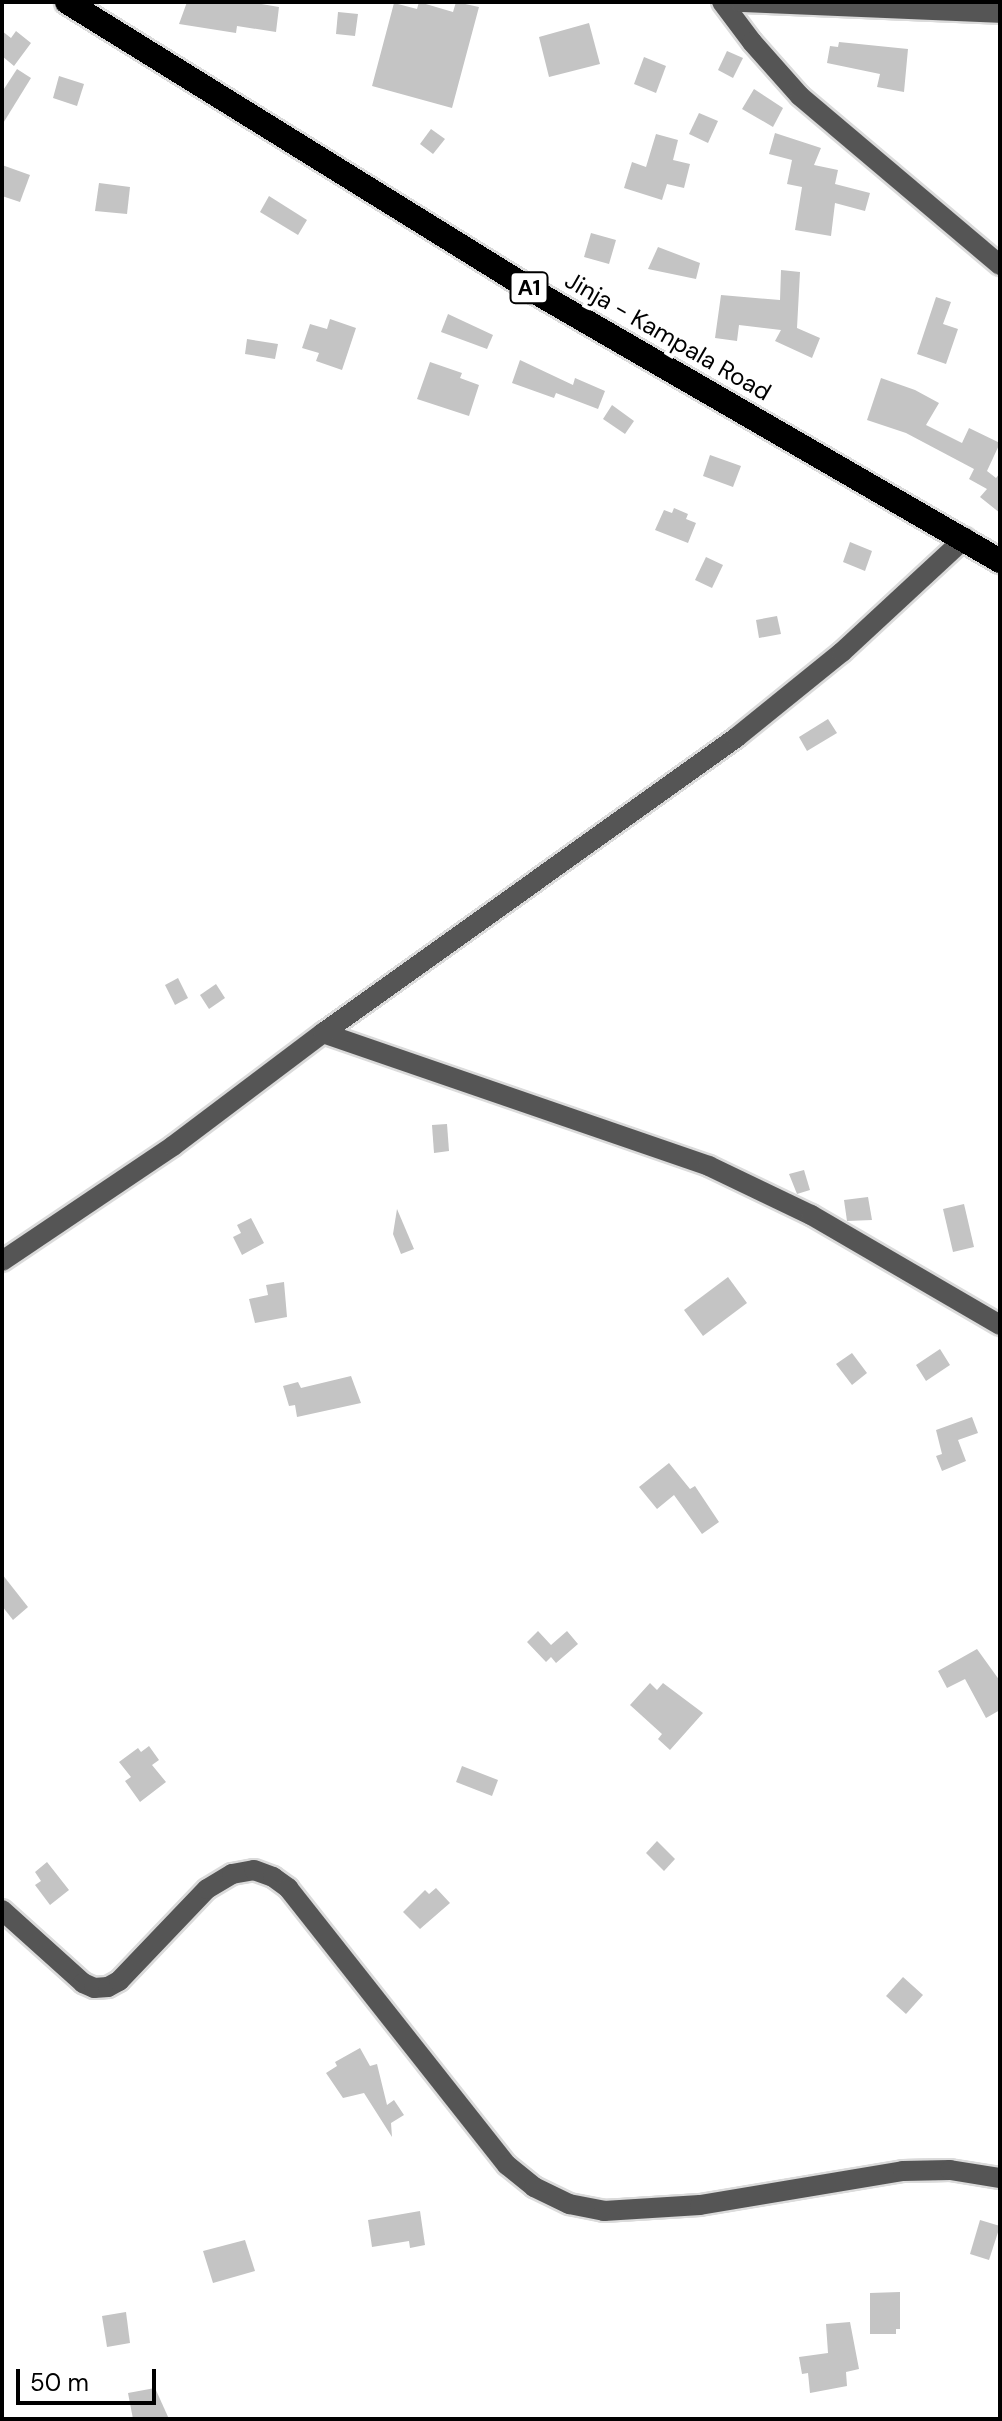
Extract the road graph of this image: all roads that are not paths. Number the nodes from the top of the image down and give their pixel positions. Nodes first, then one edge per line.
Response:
1 (67, 2) edge
2 (722, 2) edge
3 (741, 2) edge
4 (1000, 13) edge
5 (1000, 265) edge
6 (965, 538) junction
7 (1000, 561) edge
8 (323, 1033) junction
9 (2, 1261) edge
10 (1000, 1325) edge
11 (2, 1910) edge
12 (1000, 2178) edge

1 - 6 highway, Jinja - Kampala Road / A1
2 - 5 street
3 - 4 street
6 - 7 highway, Jinja - Kampala Road / A1
6 - 8 street
8 - 9 street
8 - 10 street
11 - 12 street

